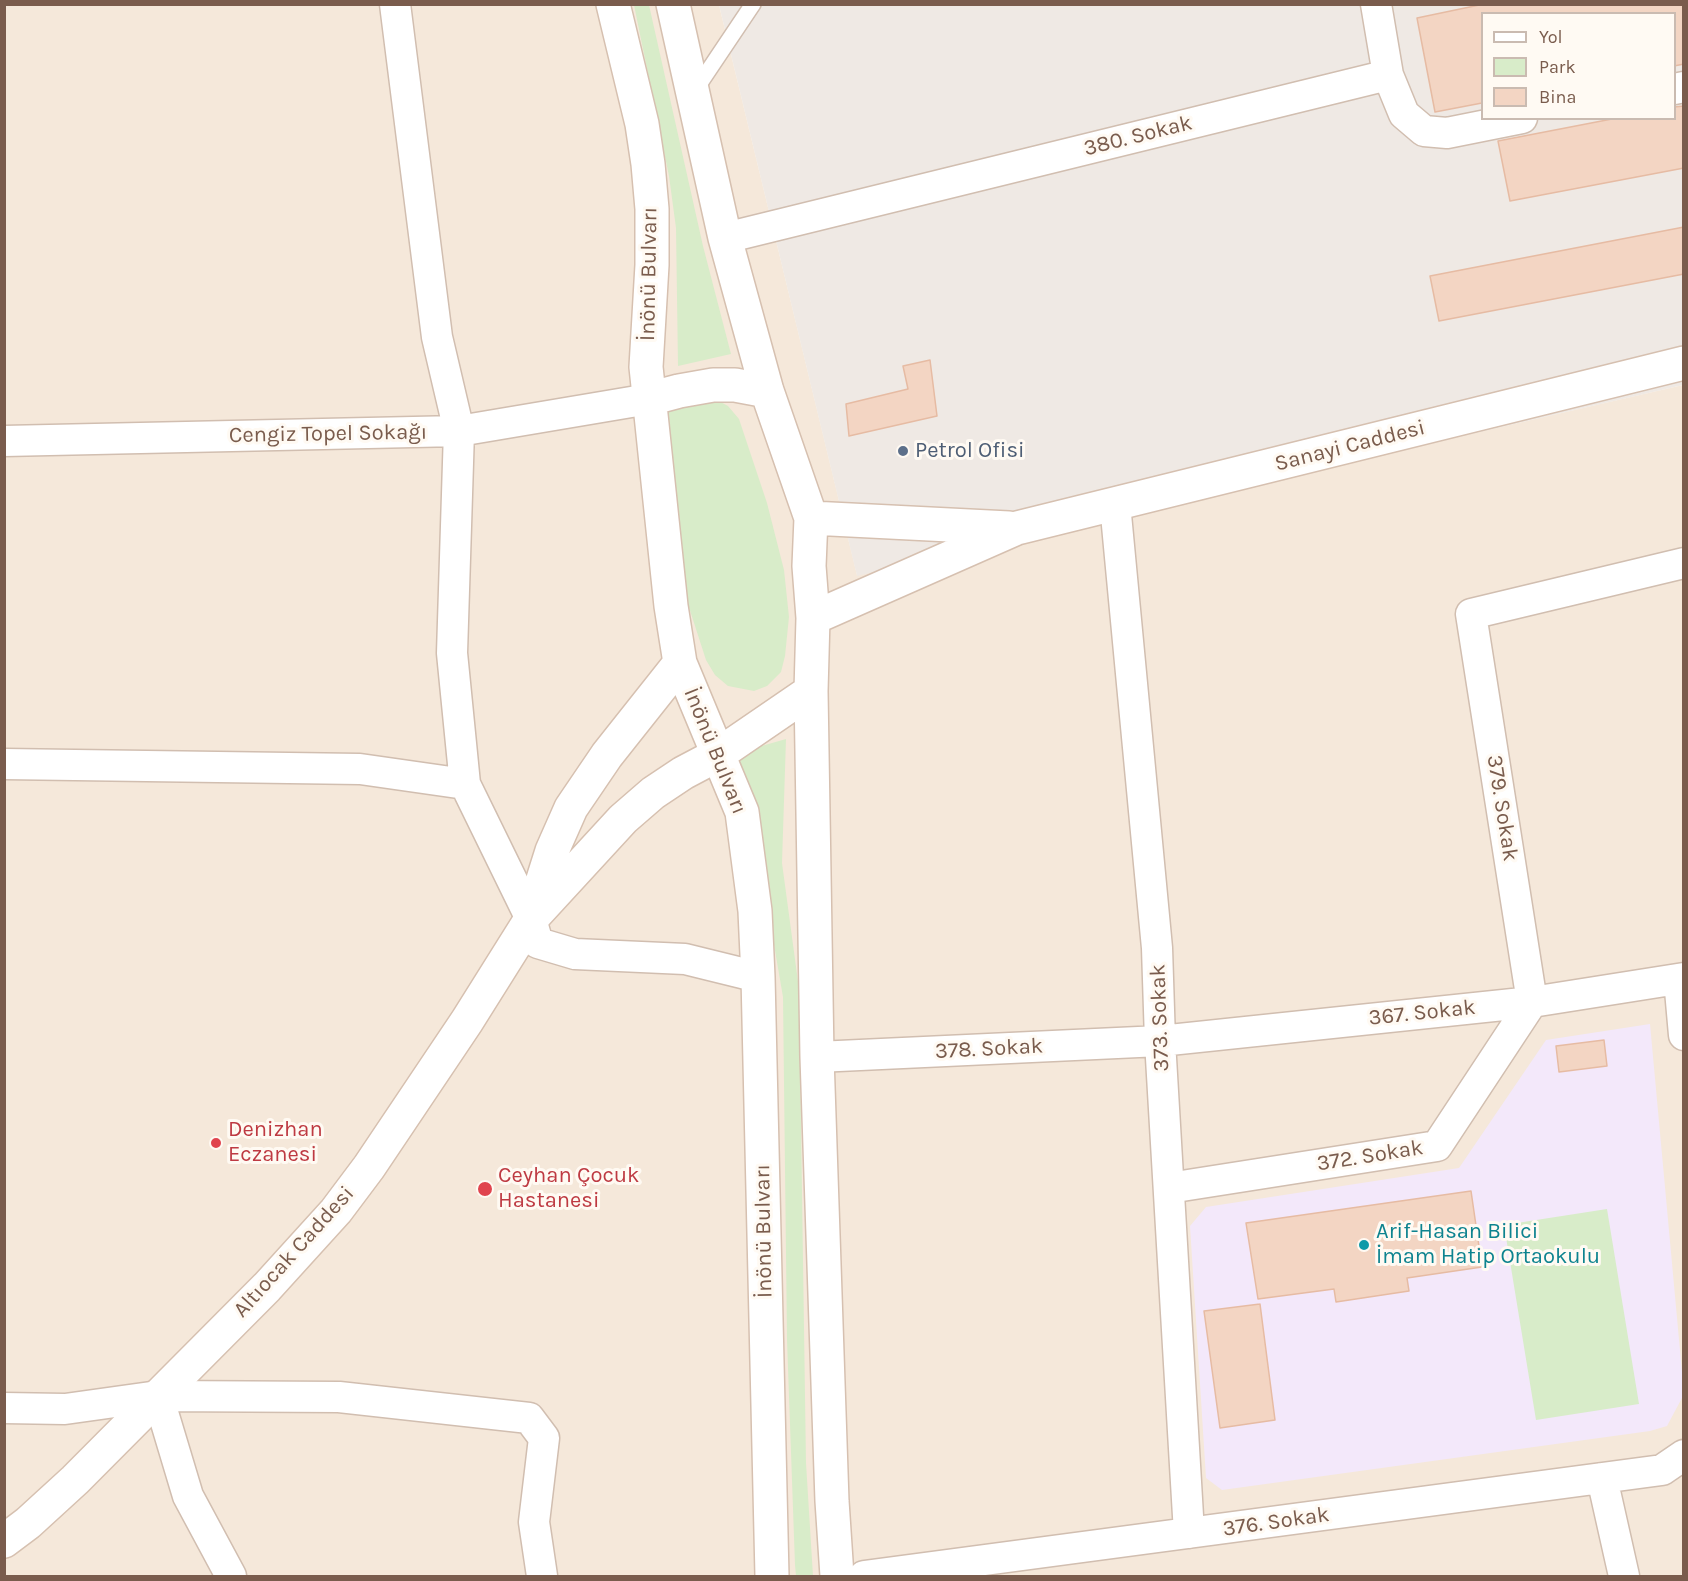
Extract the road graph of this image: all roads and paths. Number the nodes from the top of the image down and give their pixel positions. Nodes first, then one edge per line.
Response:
1 (395, 4) edge
2 (613, 4) edge
3 (672, 4) edge
4 (753, 4) edge
5 (1376, 4) edge
6 (1388, 75) junction
7 (692, 94) junction
8 (1512, 120) edge
9 (725, 238) junction
10 (1683, 363) edge
11 (767, 391) junction
12 (648, 399) junction
13 (459, 431) junction
14 (4, 441) edge
15 (1115, 504) junction
16 (811, 518) junction
17 (1017, 528) junction
18 (1683, 563) edge
19 (813, 618) junction
20 (680, 663) junction
21 (811, 691) junction
22 (719, 754) junction
23 (4, 764) edge
24 (465, 784) junction
25 (531, 919) junction
26 (758, 977) junction
27 (1681, 979) edge
28 (1532, 1002) junction
29 (1683, 1035) edge
30 (1161, 1041) junction
31 (817, 1058) junction
32 (1169, 1188) junction
33 (158, 1396) junction
34 (4, 1408) edge
35 (1683, 1455) edge
36 (1602, 1478) junction
37 (1189, 1533) junction
38 (4, 1541) edge
39 (231, 1576) edge
40 (542, 1576) edge
41 (772, 1576) edge
42 (837, 1576) edge
43 (864, 1576) edge
44 (1624, 1576) edge

1 - 13 street
2 - 12 main road, İnönü Bulvarı
3 - 7 main road
4 - 7 lane
5 - 6 street
6 - 8 street
6 - 9 street, 380. Sokak
7 - 9 main road
9 - 11 main road
10 - 15 main road, Sanayi Caddesi
11 - 12 main road
11 - 16 main road
12 - 13 street, Cengiz Topel Sokağı
12 - 20 main road, İnönü Bulvarı
13 - 14 street, Cengiz Topel Sokağı
13 - 24 street
15 - 17 main road, Sanayi Caddesi
15 - 30 street, 373. Sokak
16 - 17 main road, Sanayi Caddesi
16 - 19 main road
17 - 19 main road, Sanayi Caddesi
18 - 28 street, 379. Sokak
19 - 21 main road
20 - 22 main road, İnönü Bulvarı
20 - 25 main road, Altıocak Caddesi
21 - 22 main road, Altıocak Caddesi
21 - 31 main road
22 - 25 main road, Altıocak Caddesi
22 - 26 main road, İnönü Bulvarı
23 - 24 street
24 - 25 street
25 - 26 street
25 - 33 main road, Altıocak Caddesi
26 - 41 main road, İnönü Bulvarı
27 - 28 street, 367. Sokak
27 - 29 street
28 - 30 street, 367. Sokak
28 - 32 street, 372. Sokak
30 - 31 street, 378. Sokak
30 - 32 street, 373. Sokak
31 - 42 main road
32 - 37 street, 373. Sokak
33 - 34 street
33 - 38 main road, Altıocak Caddesi
33 - 39 street
33 - 40 street
35 - 36 street, 376. Sokak
36 - 37 street, 376. Sokak
36 - 44 street
37 - 43 street, 376. Sokak

